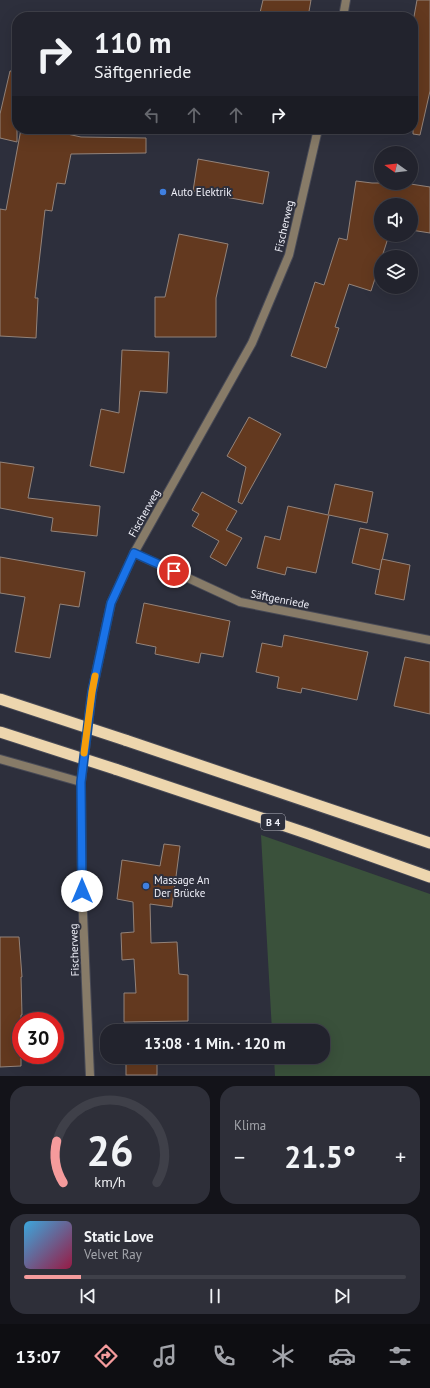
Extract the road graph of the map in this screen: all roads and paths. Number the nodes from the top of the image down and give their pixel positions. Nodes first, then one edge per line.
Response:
1 (346, 0) edge
2 (344, 12) edge
3 (317, 134) edge
4 (134, 553) junction
5 (430, 640) edge
6 (0, 699) edge
7 (0, 732) edge
8 (0, 759) edge
9 (81, 782) junction
10 (430, 843) edge
11 (430, 877) edge
12 (90, 1076) edge

1 - 2 street
3 - 4 street, Fischerweg
4 - 5 street, Säftgenriede
4 - 9 street, Fischerweg
6 - 10 highway, bridge
7 - 11 highway, B 4, bridge
8 - 9 street
9 - 12 street, Fischerweg

